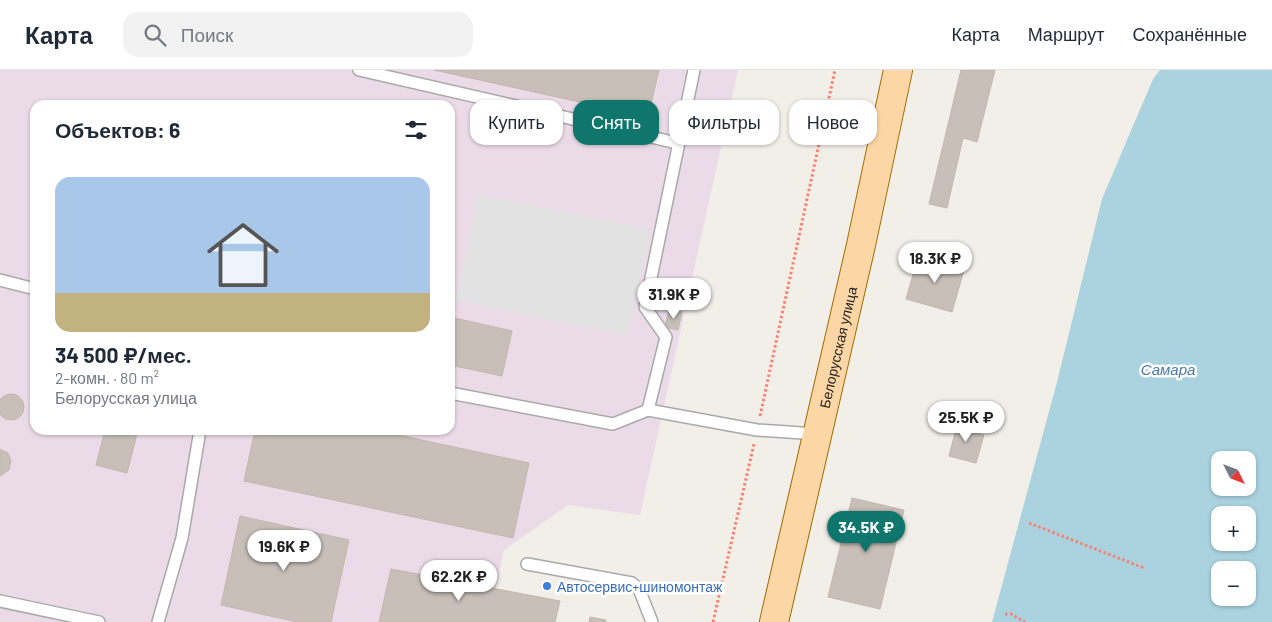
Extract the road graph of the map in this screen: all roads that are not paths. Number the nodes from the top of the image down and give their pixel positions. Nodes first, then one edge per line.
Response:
1 (359, 70) edge
2 (694, 70) edge
3 (898, 70) edge
4 (687, 100) edge
5 (669, 141) edge
6 (678, 145) edge
7 (0, 280) edge
8 (30, 288) edge
9 (455, 394) edge
10 (648, 410) junction
11 (819, 434) junction
12 (199, 435) edge
13 (528, 564) dead end
14 (0, 601) edge
15 (100, 622) edge
16 (158, 622) edge
17 (652, 622) edge
18 (774, 622) edge

1 - 5 lane
2 - 4 lane
3 - 11 main road, Белорусская улица
6 - 10 lane
7 - 8 lane
9 - 10 lane
10 - 11 lane
11 - 18 main road, Белорусская улица
12 - 16 lane
13 - 17 lane
14 - 15 lane

